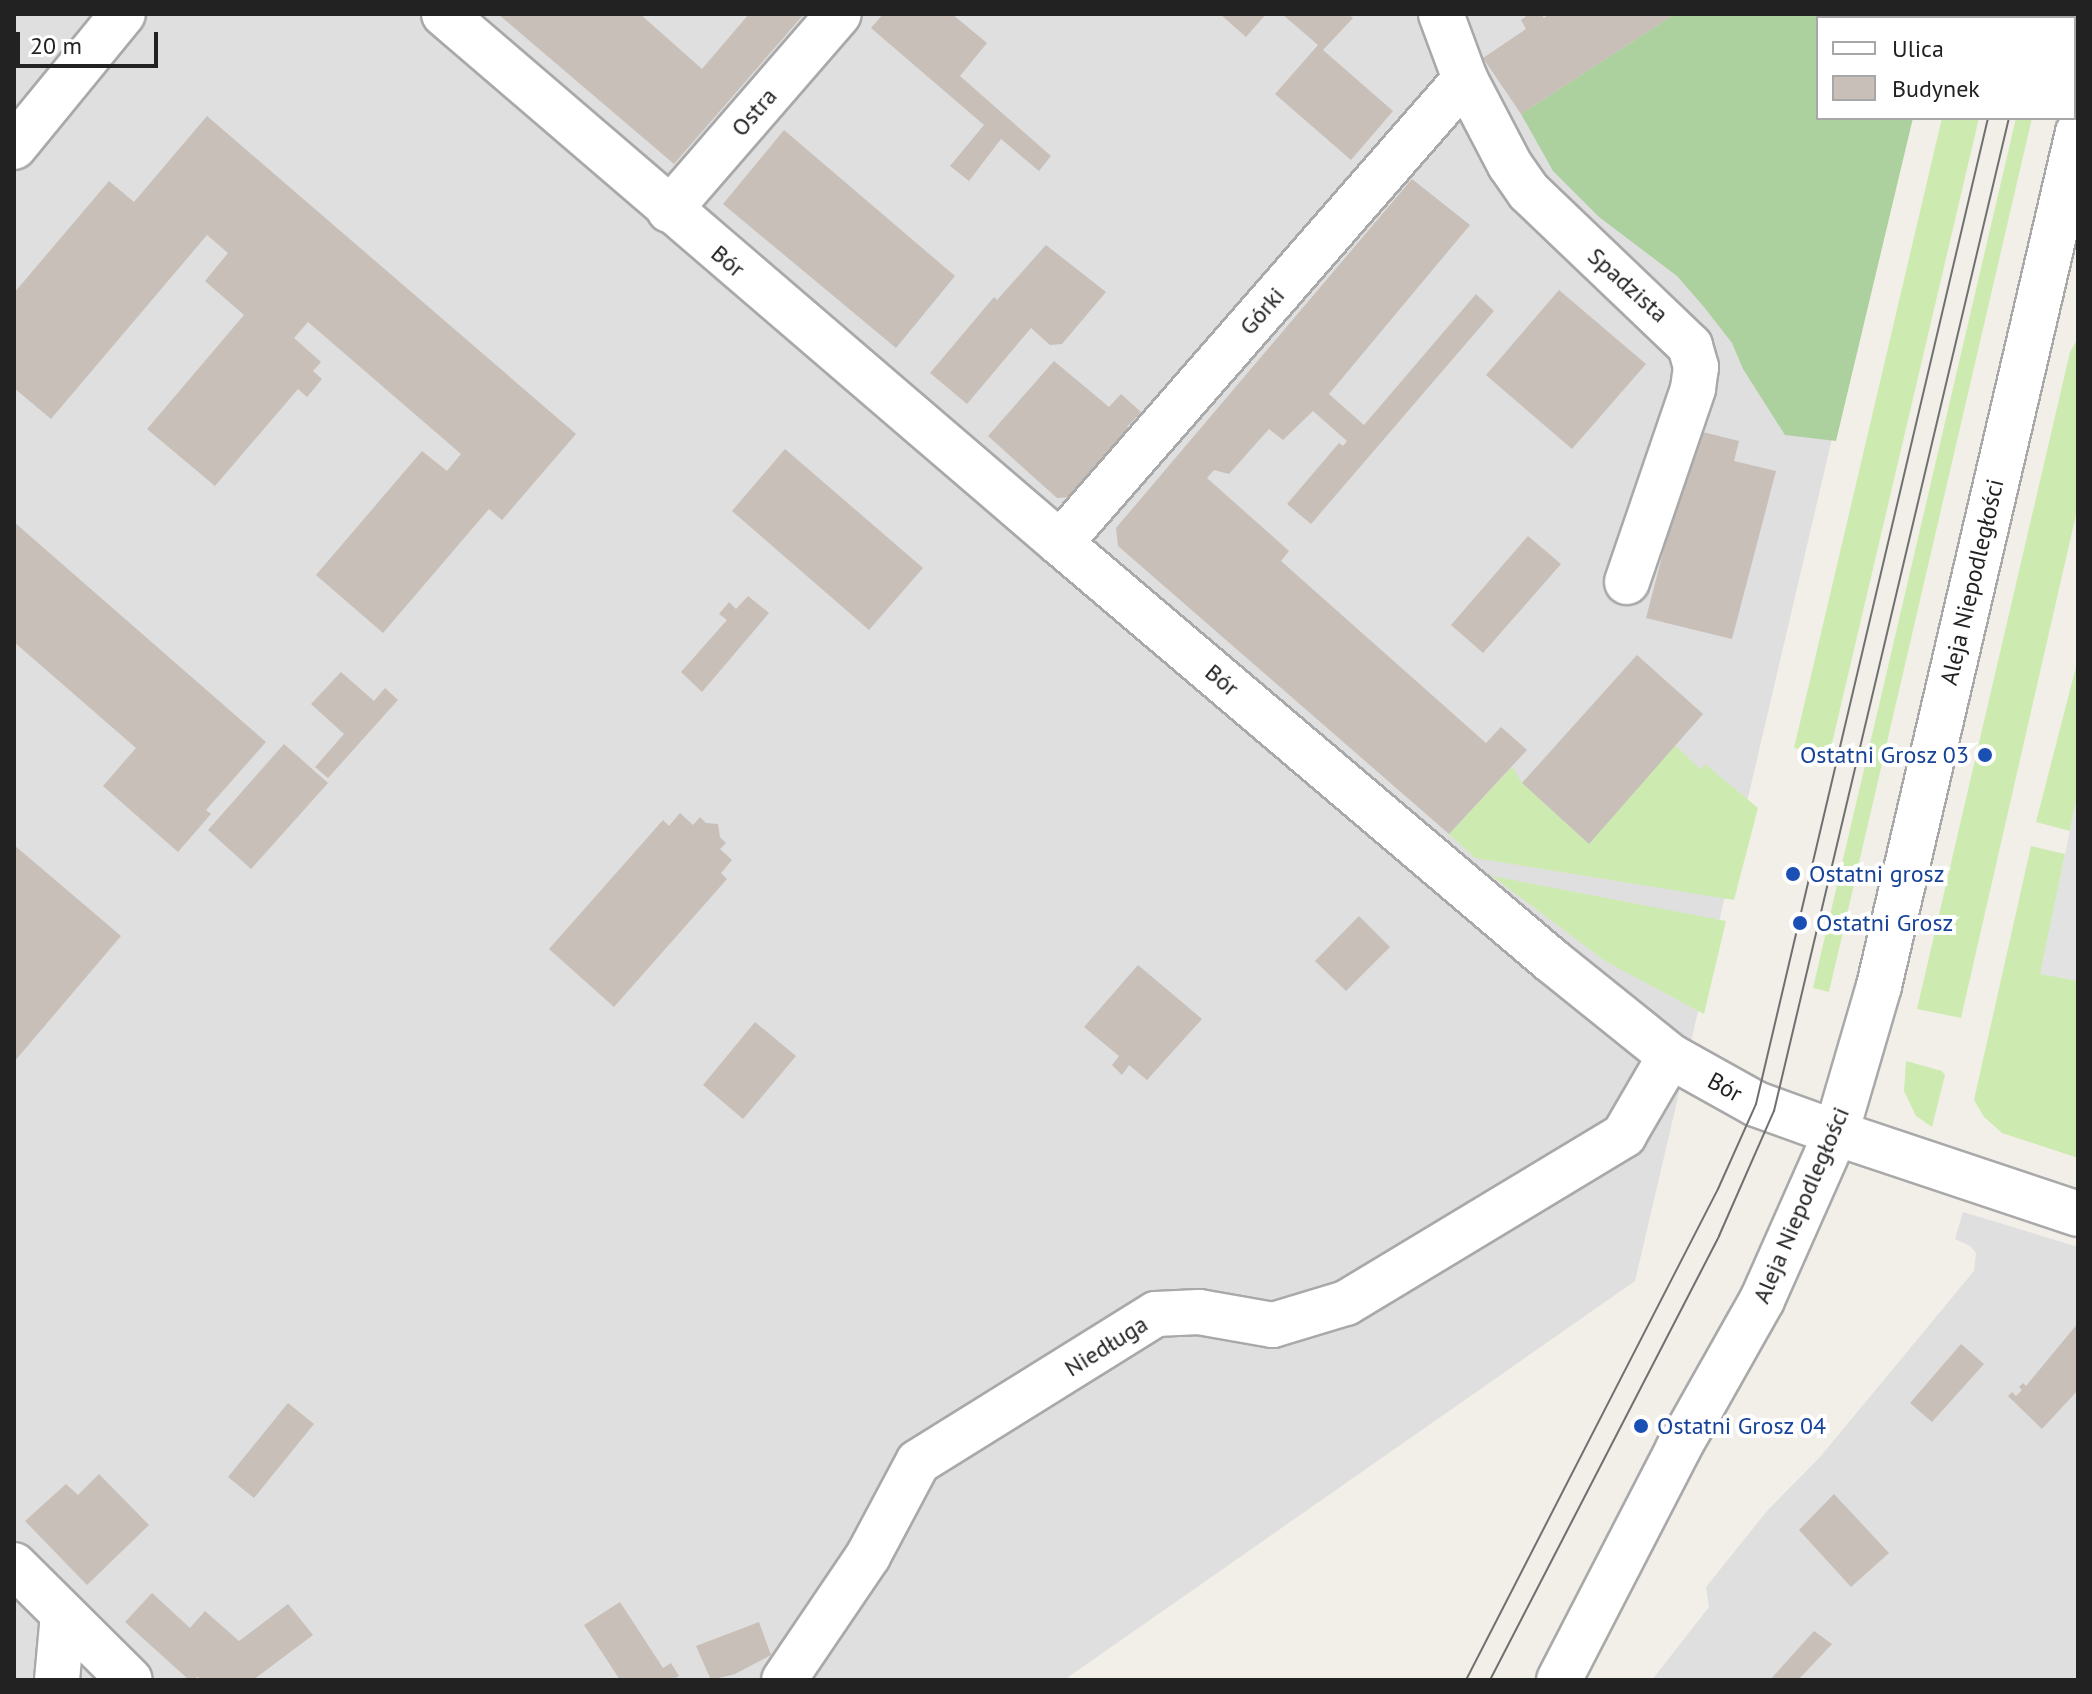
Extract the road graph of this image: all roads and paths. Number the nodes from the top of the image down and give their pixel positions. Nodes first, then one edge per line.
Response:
1 (123, 14) edge
2 (444, 14) edge
3 (839, 14) edge
4 (1441, 14) edge
5 (1465, 79) junction
6 (2078, 132) edge
7 (14, 147) edge
8 (669, 210) junction
9 (1060, 543) junction
10 (1627, 582) dead end
11 (1670, 1056) junction
12 (1836, 1133) junction
13 (2078, 1214) edge
14 (14, 1565) edge
15 (63, 1614) junction
16 (57, 1680) edge
17 (130, 1680) edge
18 (784, 1680) edge
19 (1559, 1680) edge

1 - 7 street
2 - 8 street, Bór
3 - 8 street, Ostra
4 - 5 street, Spadzista
5 - 9 street, Górki
5 - 10 street, Spadzista
6 - 12 street, Aleja Niepodległości
8 - 9 street, Bór
9 - 11 street, Bór
11 - 12 street, Bór
11 - 18 street, Niedługa
12 - 13 street, Bór
12 - 19 street, Aleja Niepodległości
14 - 15 street
15 - 16 street
15 - 17 street

